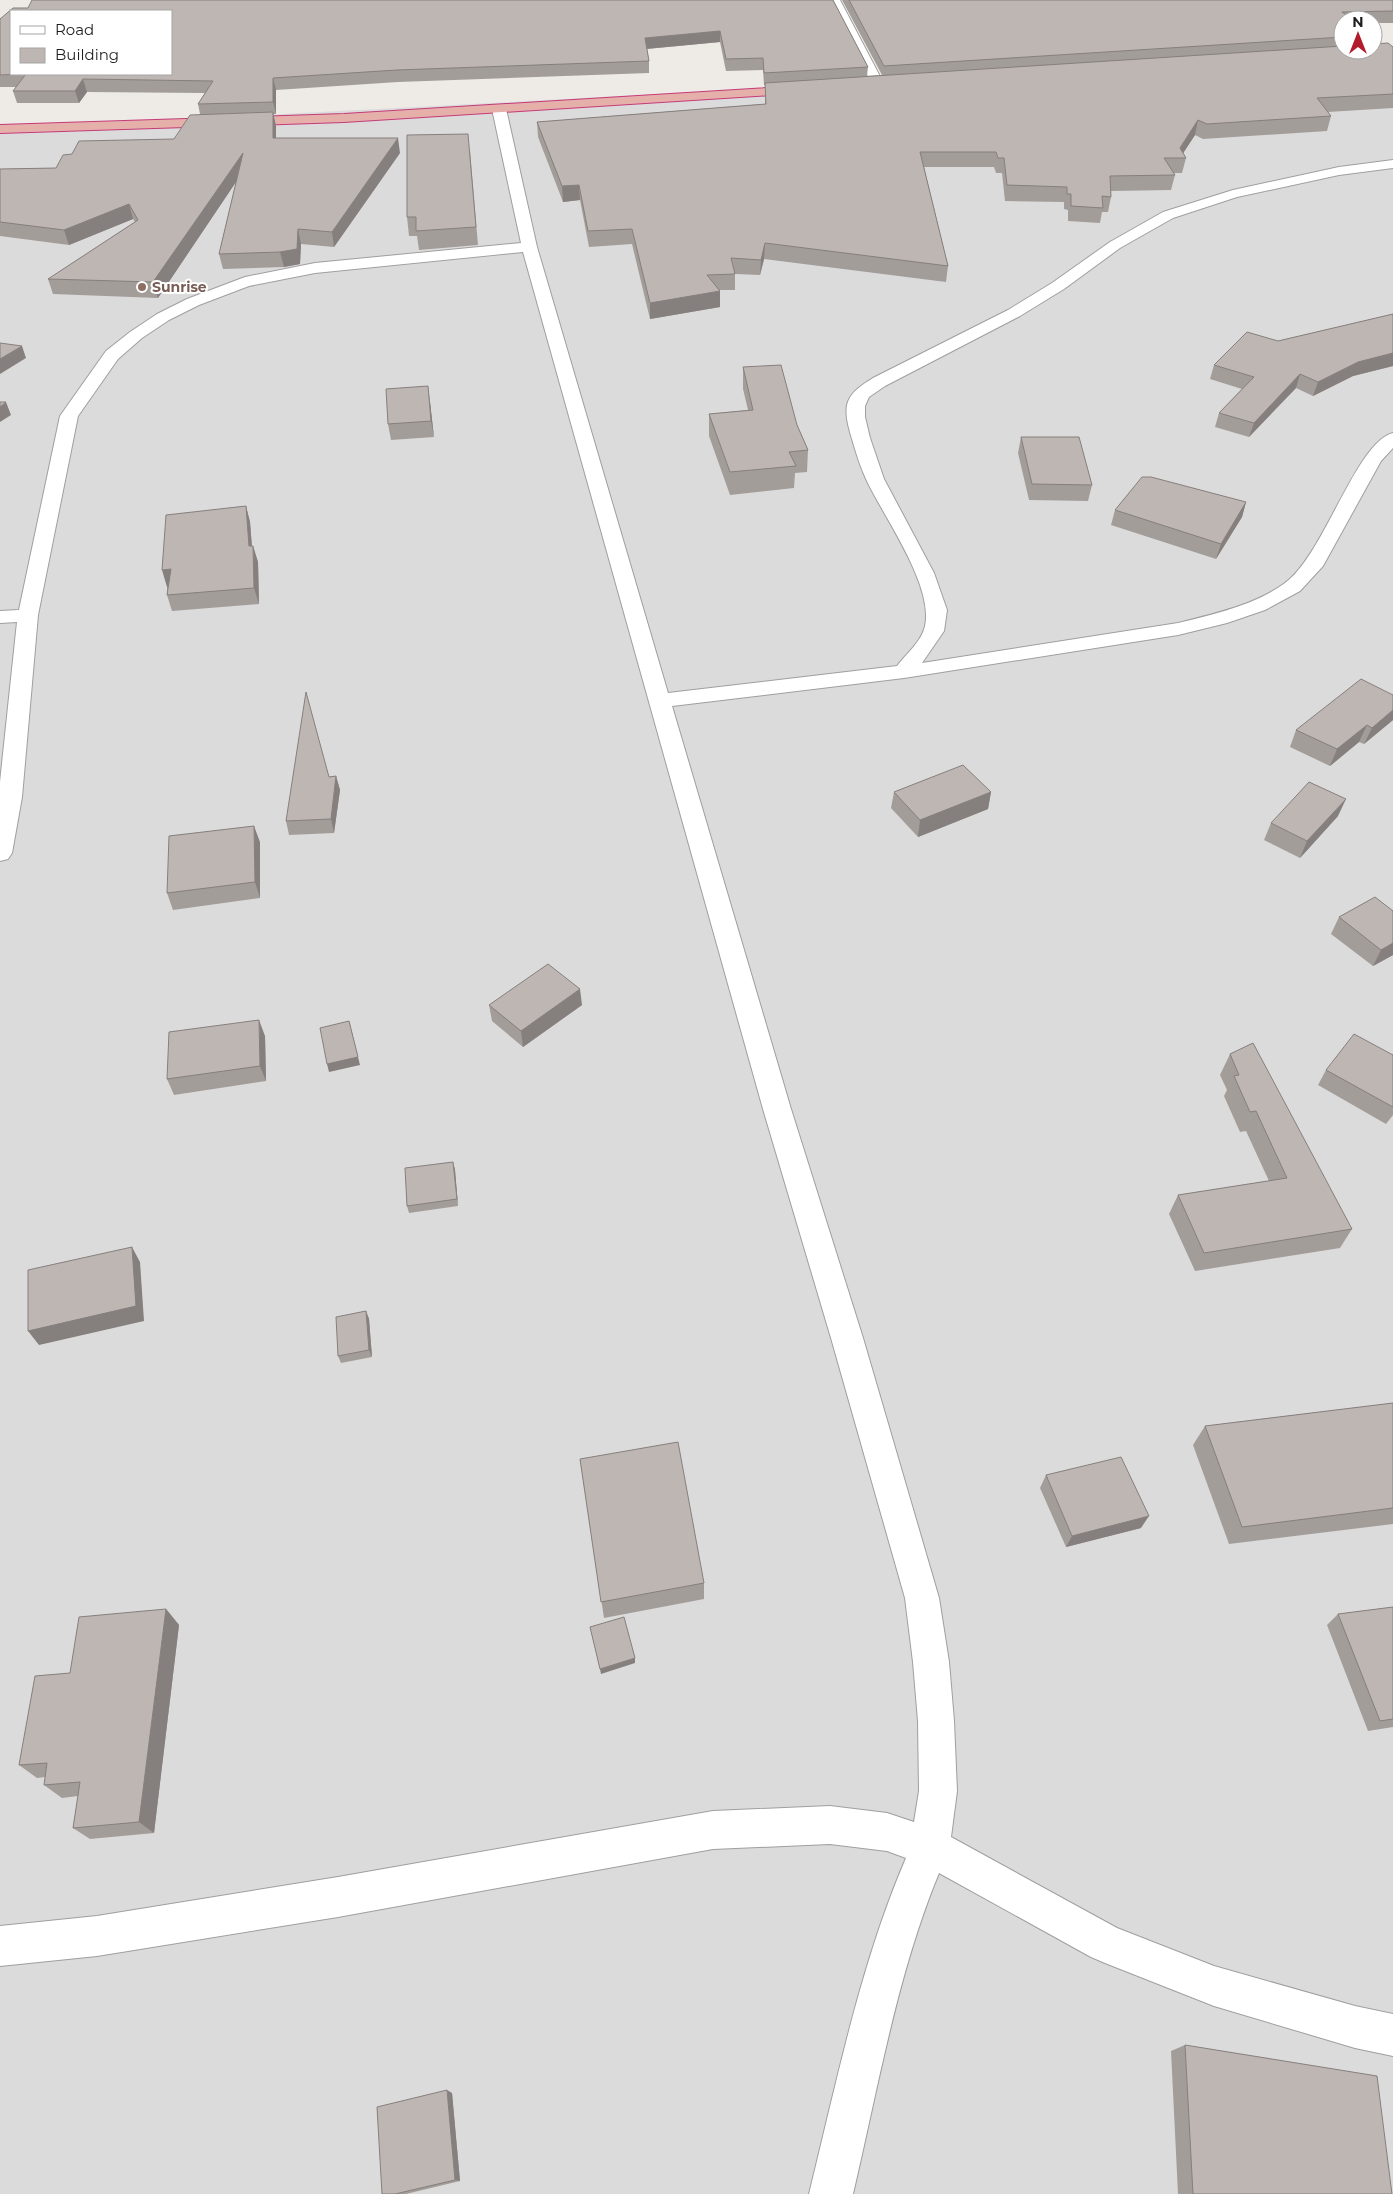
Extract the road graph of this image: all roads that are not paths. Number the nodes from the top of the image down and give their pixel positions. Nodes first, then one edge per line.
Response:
1 (834, 0) edge
2 (878, 84) edge
3 (810, 89) edge
4 (499, 109) junction
5 (0, 130) edge
6 (1393, 164) edge
7 (530, 247) junction
8 (1393, 438) edge
9 (28, 615) junction
10 (0, 617) edge
11 (904, 672) junction
12 (661, 701) junction
13 (3, 813) edge
14 (0, 853) edge
15 (930, 1847) junction
16 (0, 1946) edge
17 (1393, 2035) edge
18 (831, 2194) edge

1 - 2 street
3 - 4 highway
4 - 5 highway
4 - 7 street
6 - 11 street
7 - 9 street
7 - 12 street
8 - 11 street
9 - 10 street
9 - 13 street
11 - 12 street
12 - 15 street
13 - 14 street
15 - 16 street
15 - 17 street
15 - 18 street

